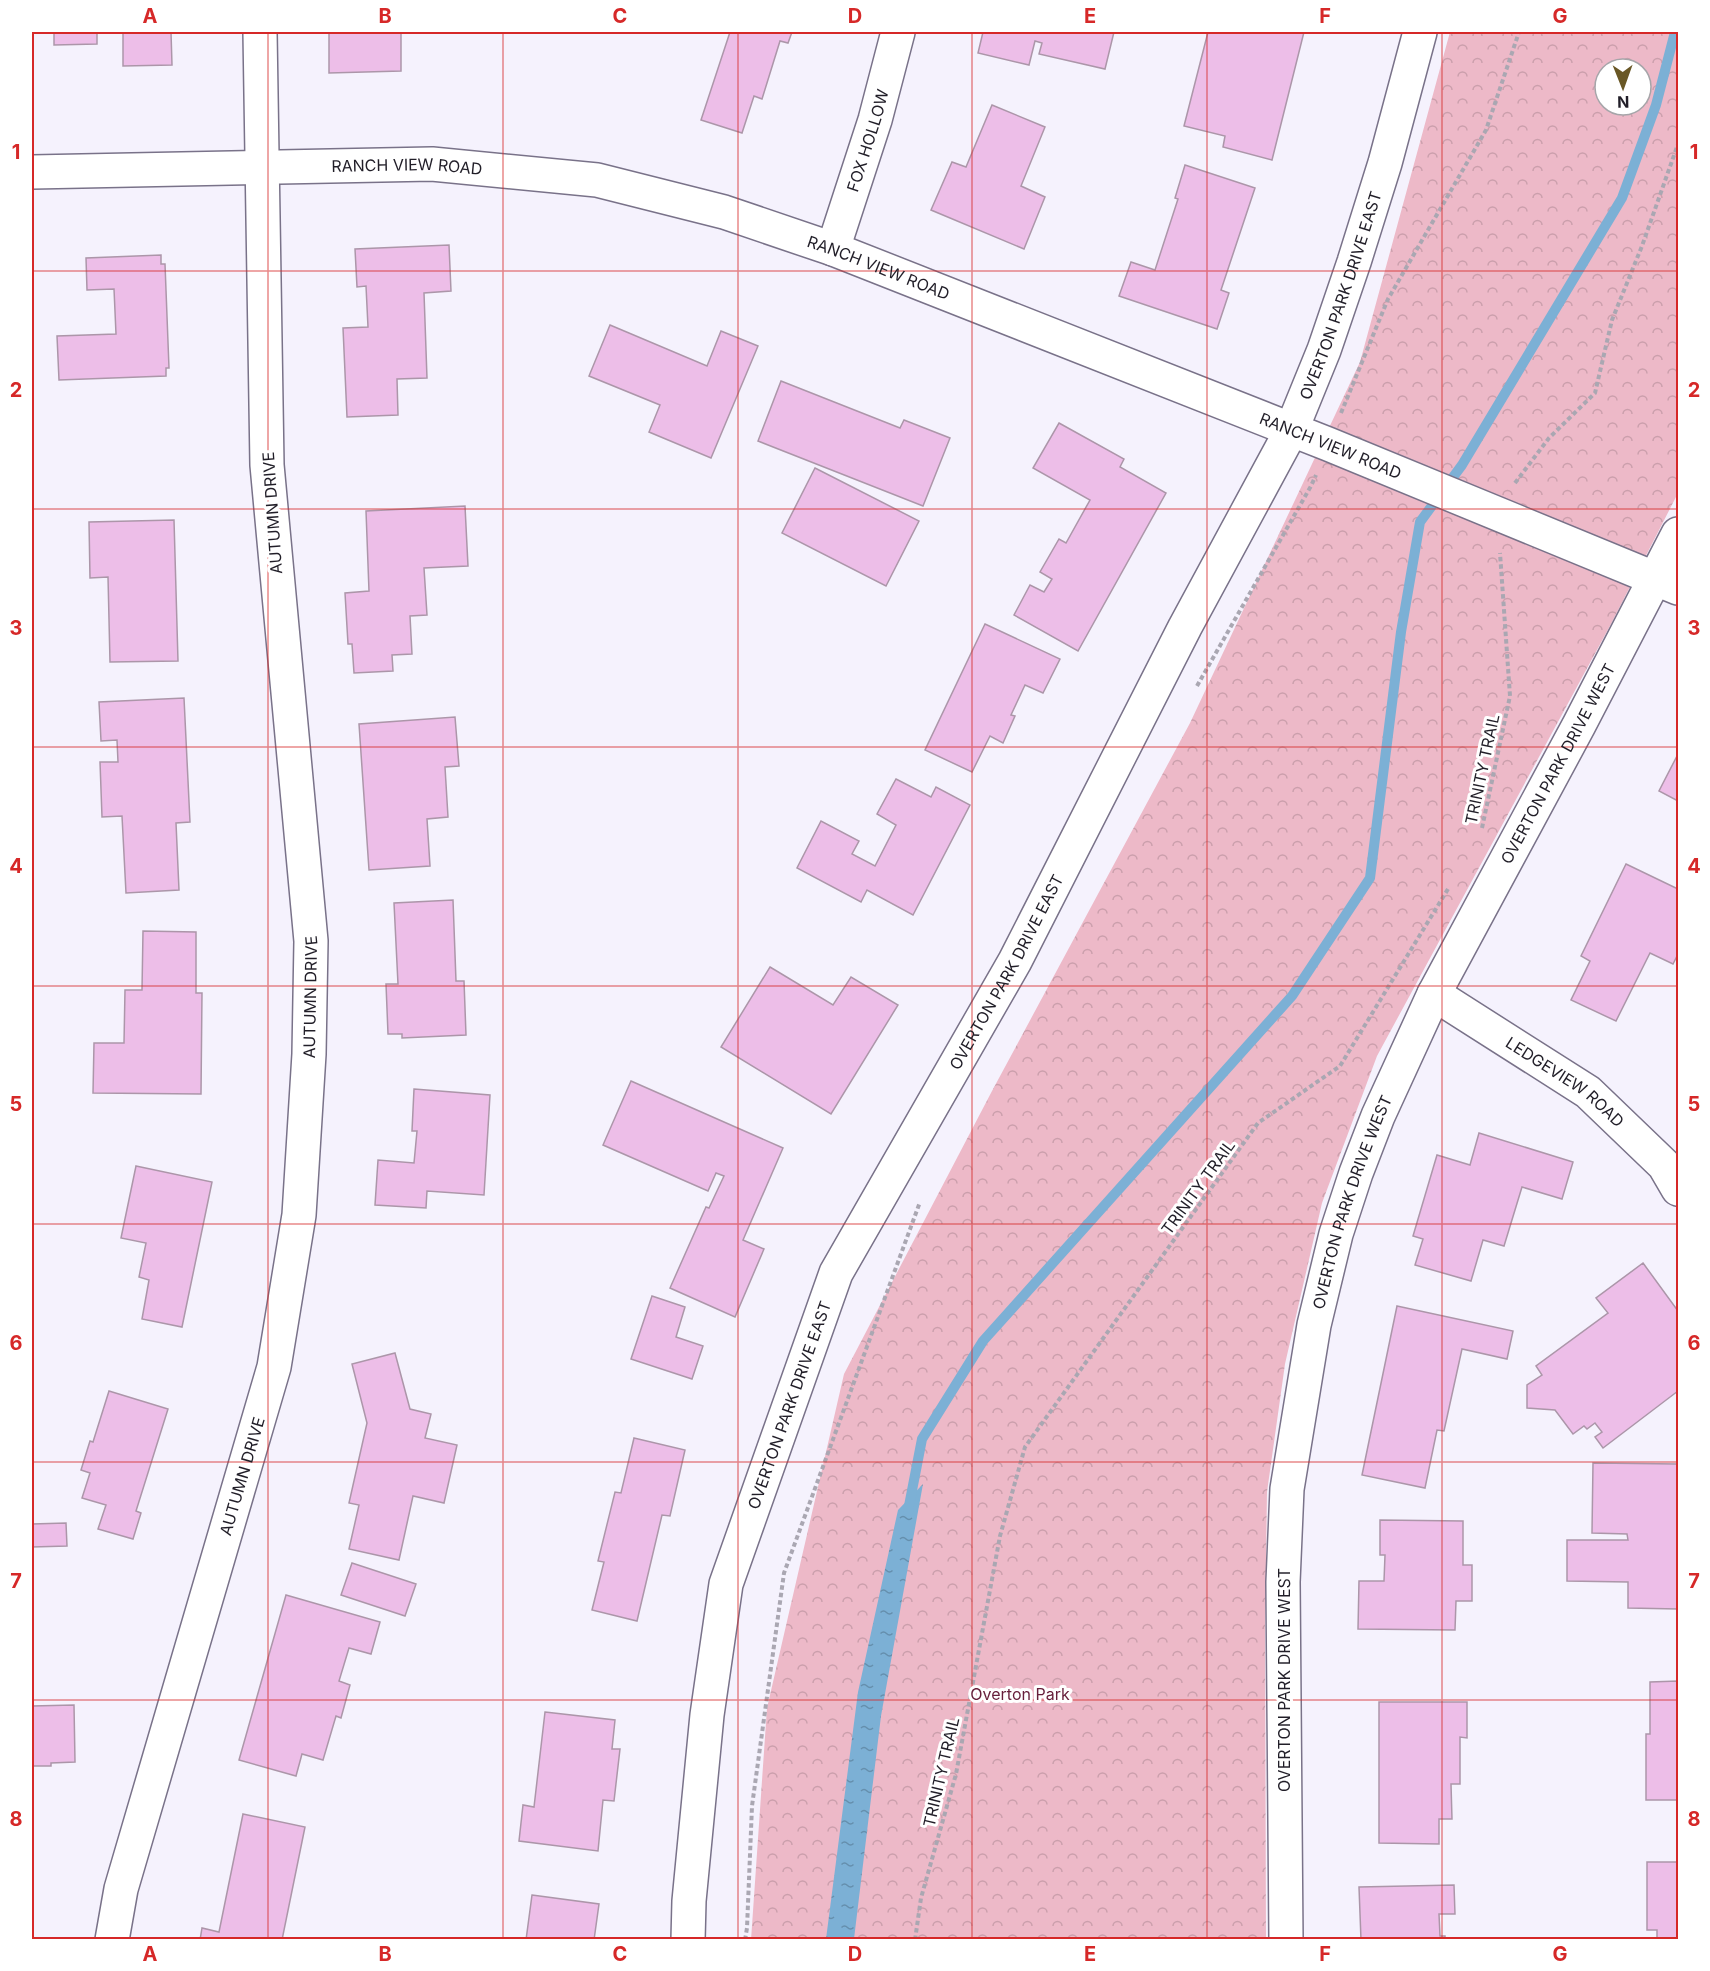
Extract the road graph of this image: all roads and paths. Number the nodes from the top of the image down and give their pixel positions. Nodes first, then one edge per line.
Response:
1 (260, 32) edge
2 (898, 32) edge
3 (1420, 32) edge
4 (1519, 32) edge
5 (1678, 144) edge
6 (262, 166) junction
7 (32, 172) edge
8 (833, 249) junction
9 (1291, 431) junction
10 (1328, 444) junction
11 (1493, 511) junction
12 (1678, 534) edge
13 (1667, 584) edge
14 (1195, 690) dead end
15 (1481, 835) dead end
16 (1450, 885) dead end
17 (1434, 994) junction
18 (1678, 1190) edge
19 (920, 1201) dead end
20 (112, 1940) edge
21 (688, 1940) edge
22 (745, 1940) edge
23 (915, 1940) edge
24 (1286, 1940) edge

1 - 6 street, AUTUMN DRIVE
2 - 8 street, FOX HOLLOW
3 - 9 street, OVERTON PARK DRIVE EAST
4 - 10 path
5 - 11 path
6 - 7 street, RANCH VIEW ROAD
6 - 8 street, RANCH VIEW ROAD
6 - 20 street, AUTUMN DRIVE
8 - 9 street, RANCH VIEW ROAD
9 - 10 street, RANCH VIEW ROAD
9 - 21 street, OVERTON PARK DRIVE EAST
10 - 11 street, RANCH VIEW ROAD
10 - 14 path
11 - 13 street, RANCH VIEW ROAD
11 - 15 path, TRINITY TRAIL
12 - 13 street, OVERTON PARK DRIVE WEST
13 - 17 street, OVERTON PARK DRIVE WEST
16 - 23 path, TRINITY TRAIL
17 - 18 street, LEDGEVIEW ROAD
17 - 24 street, OVERTON PARK DRIVE WEST
19 - 22 path

